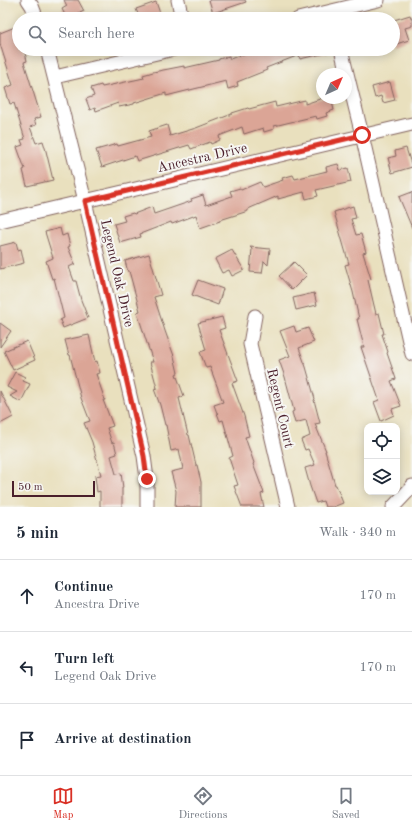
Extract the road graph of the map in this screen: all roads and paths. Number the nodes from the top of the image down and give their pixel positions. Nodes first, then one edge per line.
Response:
1 (28, 0) edge
2 (178, 0) edge
3 (378, 0) edge
4 (332, 10) edge
5 (34, 12) edge
6 (181, 12) edge
7 (49, 56) edge
8 (144, 56) edge
9 (343, 56) edge
10 (55, 77) junction
11 (412, 124) edge
12 (362, 135) junction
13 (85, 201) junction
14 (0, 221) edge
15 (255, 316) dead end
16 (412, 354) edge
17 (411, 489) edge
18 (147, 507) edge
19 (288, 507) edge
20 (393, 507) edge

1 - 5 street
2 - 6 street
3 - 4 street
7 - 10 street, Legend Oak Drive
8 - 10 street
9 - 12 street
10 - 13 street, Legend Oak Drive
11 - 12 street, Ancestra Drive
12 - 13 street, Ancestra Drive
12 - 16 street
13 - 14 street, Ancestra Drive
13 - 18 street, Legend Oak Drive
15 - 19 street, Regent Court
17 - 20 street

